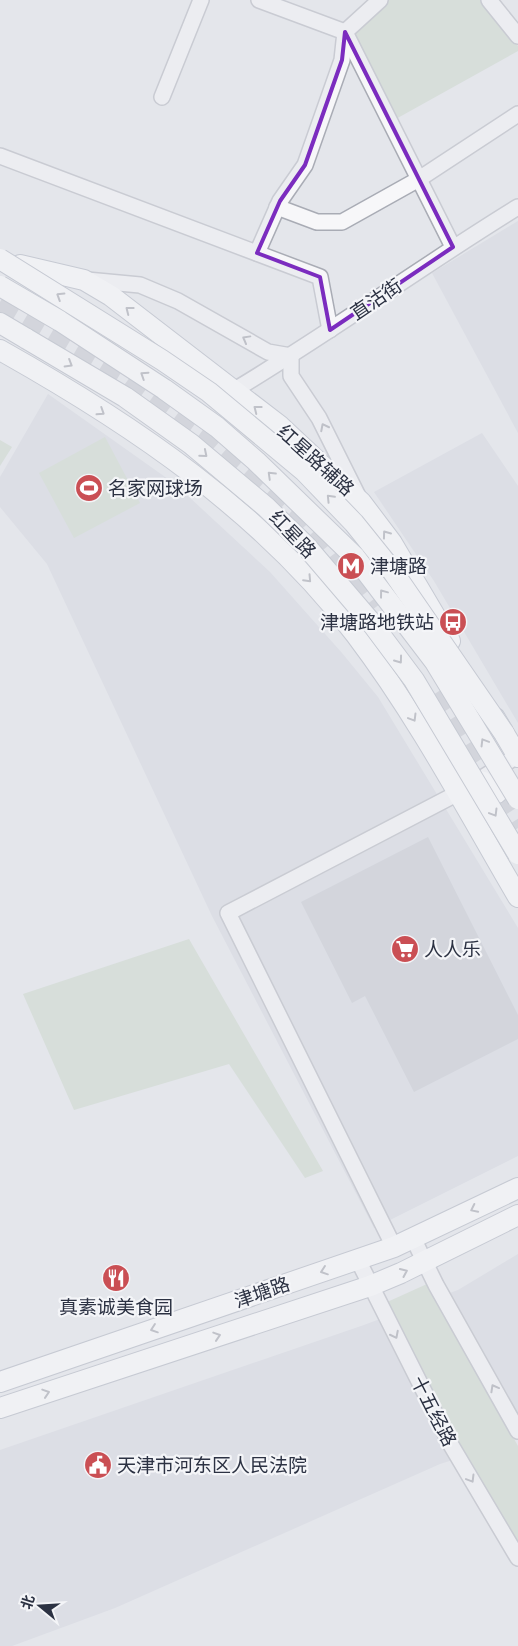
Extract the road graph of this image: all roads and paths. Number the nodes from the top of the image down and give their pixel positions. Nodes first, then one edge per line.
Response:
1 (201, 0) edge
2 (259, 0) edge
3 (380, 0) edge
4 (489, 0) edge
5 (345, 32) junction
6 (518, 36) edge
7 (162, 97) dead end
8 (518, 114) edge
9 (0, 156) edge
10 (419, 179) junction
11 (277, 207) junction
12 (518, 207) edge
13 (453, 247) junction
14 (257, 253) junction
15 (0, 259) edge
16 (20, 265) dead end
17 (84, 280) junction
18 (0, 286) edge
19 (0, 323) edge
20 (330, 330) junction
21 (0, 350) edge
22 (291, 356) junction
23 (233, 391) junction
24 (361, 502) junction
25 (504, 733) junction
26 (518, 756) edge
27 (438, 759) junction
28 (479, 780) junction
29 (458, 792) junction
30 (497, 793) dead end
31 (518, 799) edge
32 (518, 854) edge
33 (518, 896) edge
34 (518, 1188) edge
35 (518, 1215) edge
36 (413, 1238) junction
37 (394, 1247) junction
38 (358, 1260) junction
39 (426, 1261) junction
40 (370, 1286) junction
41 (0, 1382) edge
42 (0, 1408) edge
43 (518, 1431) edge
44 (518, 1558) edge

1 - 7 street
2 - 5 street
3 - 5 street
4 - 6 street
5 - 10 street
5 - 11 street
8 - 10 street
9 - 14 street
10 - 11 street
10 - 13 street
11 - 14 street
12 - 13 street, 直沽街
13 - 20 street, 直沽街
14 - 20 street
25 -> 15 main road, bridge
16 - 17 main road, 红星路辅路
22 -> 17 street
23 -> 17 main road, 红星路辅路
31 -> 18 main road, 红星路, bridge
19 -> 32 main road, 红星路, bridge
20 - 22 street, 直沽街
21 -> 27 main road
22 - 23 street, 直沽街
24 -> 22 street
24 -> 23 main road, 红星路辅路
25 -> 24 main road, 红星路辅路
25 - 26 main road, 红星路辅路
26 - 28 street
27 - 28 main road
27 - 29 main road
28 - 29 street
28 - 30 main road
29 - 33 main road
29 - 37 street
34 -> 36 main road, 津塘路
35 - 39 main road, 津塘路
36 - 37 main road, 津塘路
36 - 39 street
37 - 38 main road, 津塘路
38 - 40 street, 十五经路
38 -> 41 main road, 津塘路
40 -> 39 main road, 津塘路
43 -> 39 street
42 -> 40 main road, 津塘路
40 -> 44 street, 十五经路

